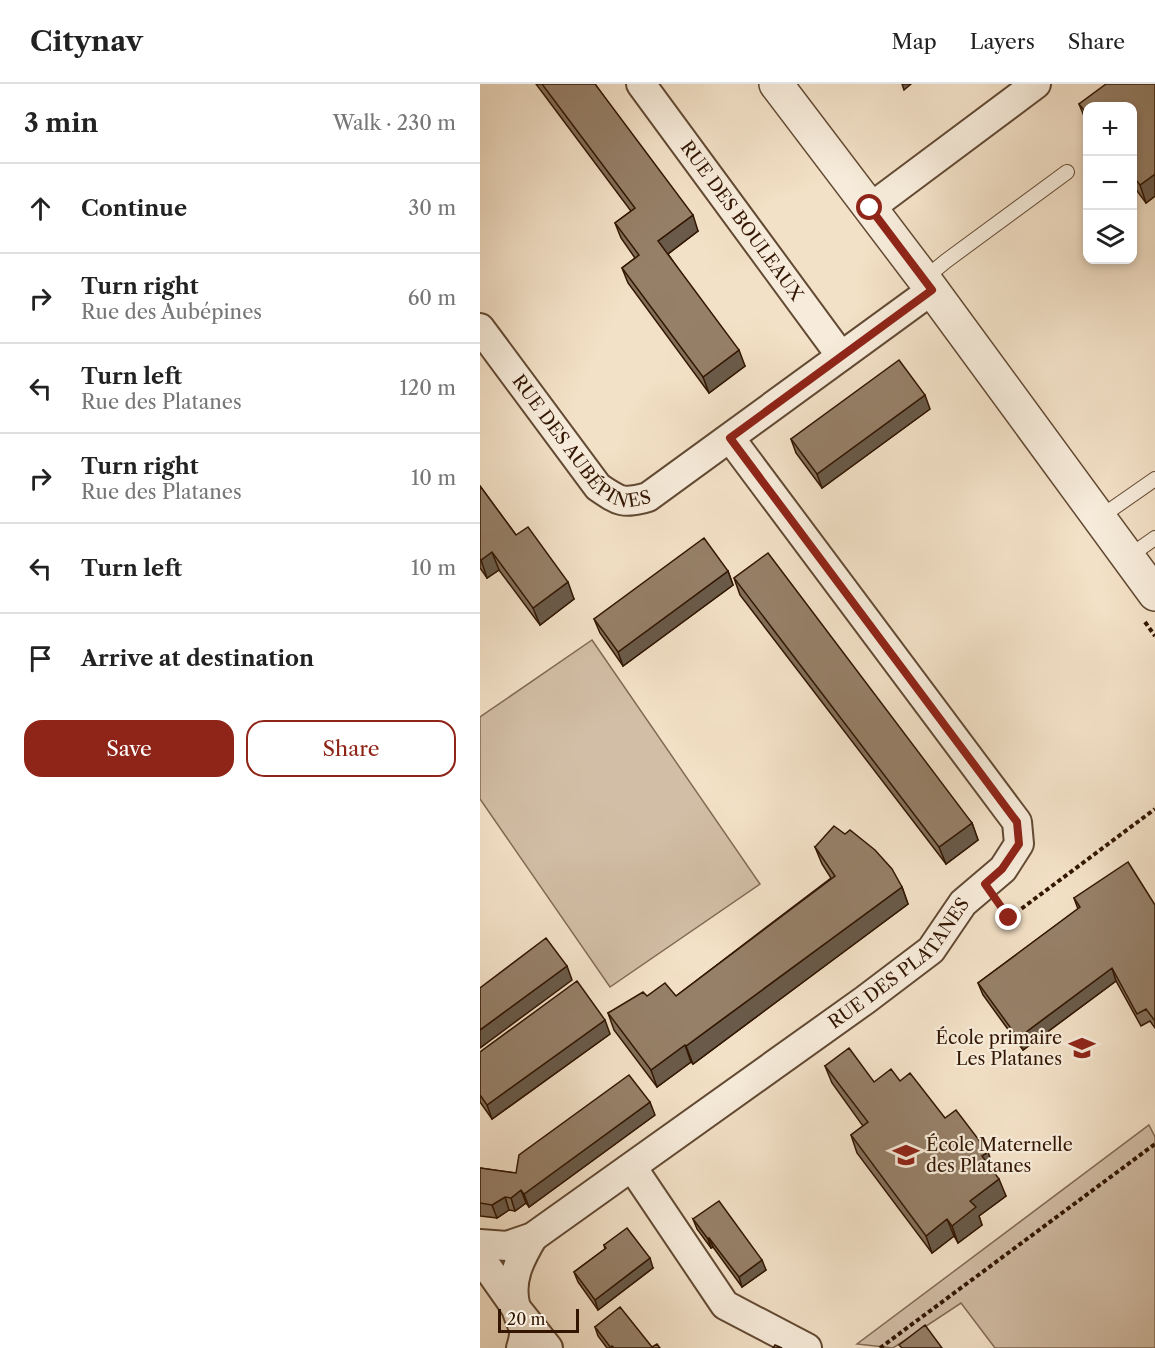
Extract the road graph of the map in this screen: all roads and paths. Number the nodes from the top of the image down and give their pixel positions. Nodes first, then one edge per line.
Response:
1 (641, 84) edge
2 (776, 84) edge
3 (1036, 84) edge
4 (1067, 172) dead end
5 (870, 208) junction
6 (928, 285) junction
7 (480, 328) edge
8 (841, 356) junction
9 (730, 438) junction
10 (1155, 479) edge
11 (1099, 518) junction
12 (1155, 538) edge
13 (1128, 557) junction
14 (1155, 594) edge
15 (1155, 809) edge
16 (985, 884) junction
17 (1155, 1144) edge
18 (632, 1167) junction
19 (533, 1237) junction
20 (480, 1244) edge
21 (480, 1257) edge
22 (516, 1308) junction
23 (521, 1348) edge
24 (548, 1348) edge
25 (807, 1348) edge
26 (880, 1348) edge

1 - 8 street, RUE DES BOULEAUX
2 - 5 street
3 - 5 street
4 - 6 lane
5 - 6 street
6 - 8 street, RUE DES AUBÉPINES
6 - 11 street
7 - 9 street, RUE DES AUBÉPINES
8 - 9 street, RUE DES AUBÉPINES
9 - 16 street, RUE DES PLATANES
10 - 11 lane
11 - 13 street
12 - 13 lane
13 - 14 street
15 - 16 path
16 - 18 street, RUE DES PLATANES
17 - 26 path
18 - 19 street, RUE DES PLATANES
18 - 25 street
19 - 20 street, RUE DES PLATANES
19 - 22 street, RUE DES PLATANES
21 - 22 street
22 - 23 street
22 - 24 street

